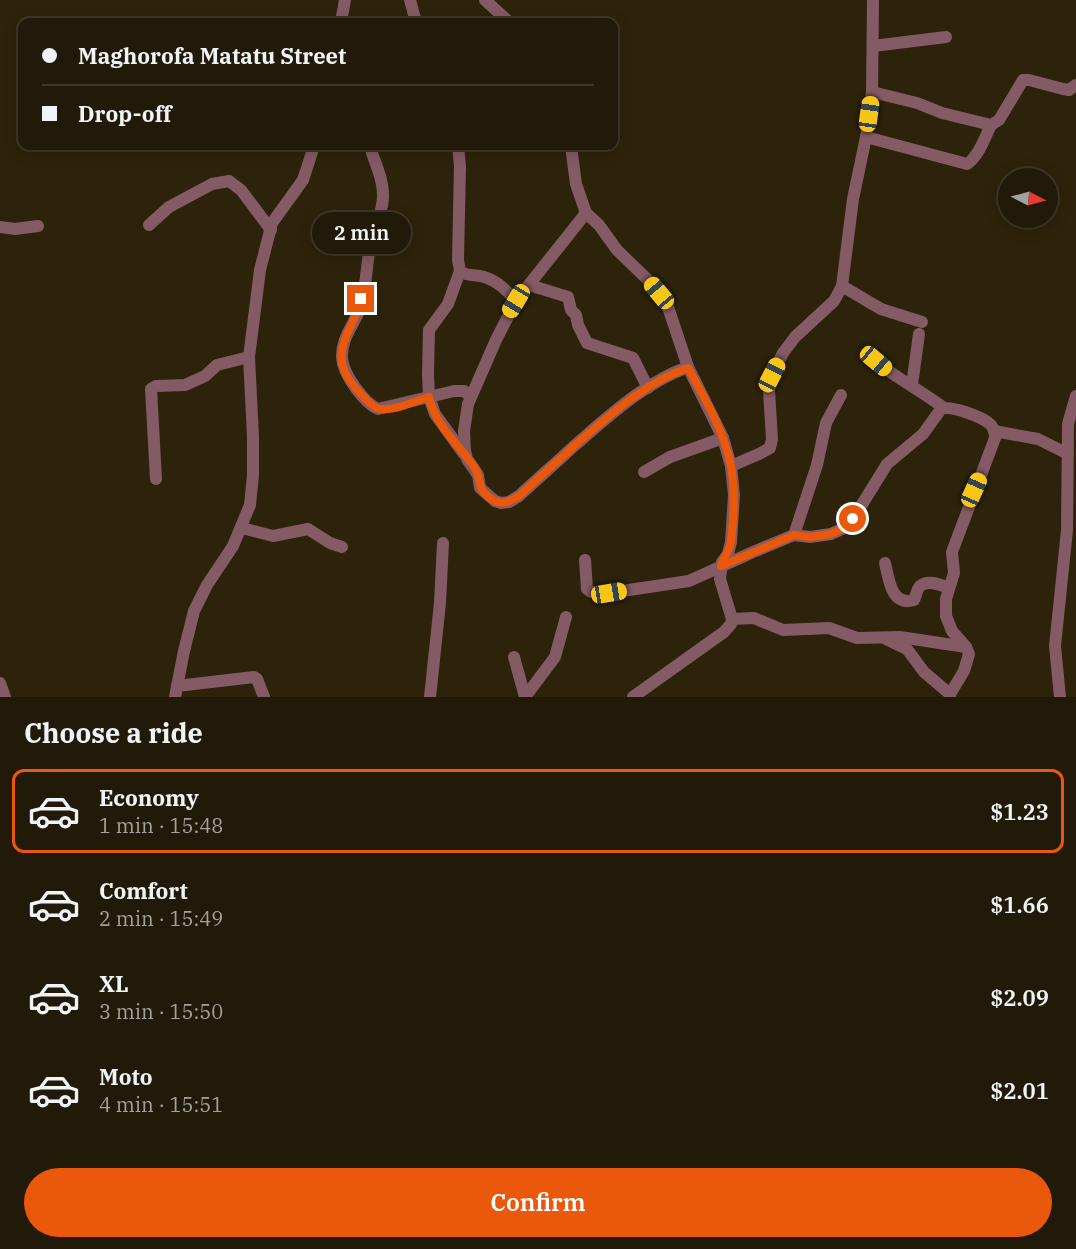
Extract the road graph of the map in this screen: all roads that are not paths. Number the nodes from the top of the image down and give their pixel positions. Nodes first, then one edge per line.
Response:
1 (345, 0) edge
2 (410, 0) edge
3 (873, 0) edge
4 (490, 1) edge
5 (342, 18) edge
6 (414, 18) edge
7 (505, 18) edge
8 (946, 37) dead end
9 (873, 46) junction
10 (1076, 85) edge
11 (872, 92) junction
12 (992, 125) junction
13 (866, 137) junction
14 (313, 150) edge
15 (458, 150) edge
16 (572, 150) edge
17 (372, 153) dead end
18 (586, 213) junction
19 (149, 225) dead end
20 (38, 226) dead end
21 (0, 227) edge
22 (271, 230) junction
23 (460, 271) junction
24 (529, 285) junction
25 (842, 286) junction
26 (516, 301) junction
27 (249, 357) junction
28 (876, 361) dead end
29 (688, 368) junction
30 (912, 385) junction
31 (648, 388) junction
32 (841, 394) dead end
33 (471, 396) junction
34 (1076, 396) edge
35 (429, 397) junction
36 (944, 408) junction
37 (994, 431) junction
38 (723, 438) junction
39 (1068, 454) junction
40 (467, 459) junction
41 (731, 466) junction
42 (644, 472) dead end
43 (156, 479) dead end
44 (242, 528) junction
45 (1072, 529) edge
46 (794, 535) junction
47 (442, 543) dead end
48 (342, 547) dead end
49 (585, 560) dead end
50 (885, 563) dead end
51 (721, 566) junction
52 (950, 588) junction
53 (566, 617) dead end
54 (732, 619) junction
55 (881, 636) junction
56 (966, 647) junction
57 (514, 657) dead end
58 (0, 683) edge
59 (176, 692) edge
60 (950, 695) edge
61 (5, 697) edge
62 (264, 697) edge
63 (430, 697) edge
64 (525, 697) edge
65 (633, 697) edge
66 (1060, 697) edge

1 - 5 street
2 - 6 street
3 - 9 street
4 - 7 street
8 - 9 street
9 - 11 street
10 - 12 street
11 - 12 street
11 - 13 street
12 - 13 street
13 - 25 street
14 - 22 street
15 - 23 street
16 - 18 street
17 - 35 street
18 - 24 street
18 - 29 street
19 - 22 street
20 - 21 street
22 - 27 street
23 - 26 street
23 - 35 street
24 - 26 street
24 - 31 street
25 - 30 street
25 - 41 street
26 - 33 street
27 - 43 street
27 - 44 street
28 - 30 street
29 - 31 street
29 - 38 street
30 - 36 street
31 - 40 street
32 - 46 street
33 - 35 street
33 - 40 street
34 - 39 street
35 - 40 street
36 - 37 street
36 - 46 street
37 - 39 street
37 - 52 street
38 - 41 street
38 - 42 street
39 - 45 street
41 - 51 street
44 - 48 street
44 - 59 street
45 - 66 street
46 - 51 street
47 - 63 street
49 - 51 street
50 - 52 street
51 - 54 street
52 - 56 street
53 - 64 street
54 - 55 street
54 - 65 street
55 - 56 street
55 - 60 street
56 - 60 street
57 - 64 street
58 - 61 street
59 - 62 street

